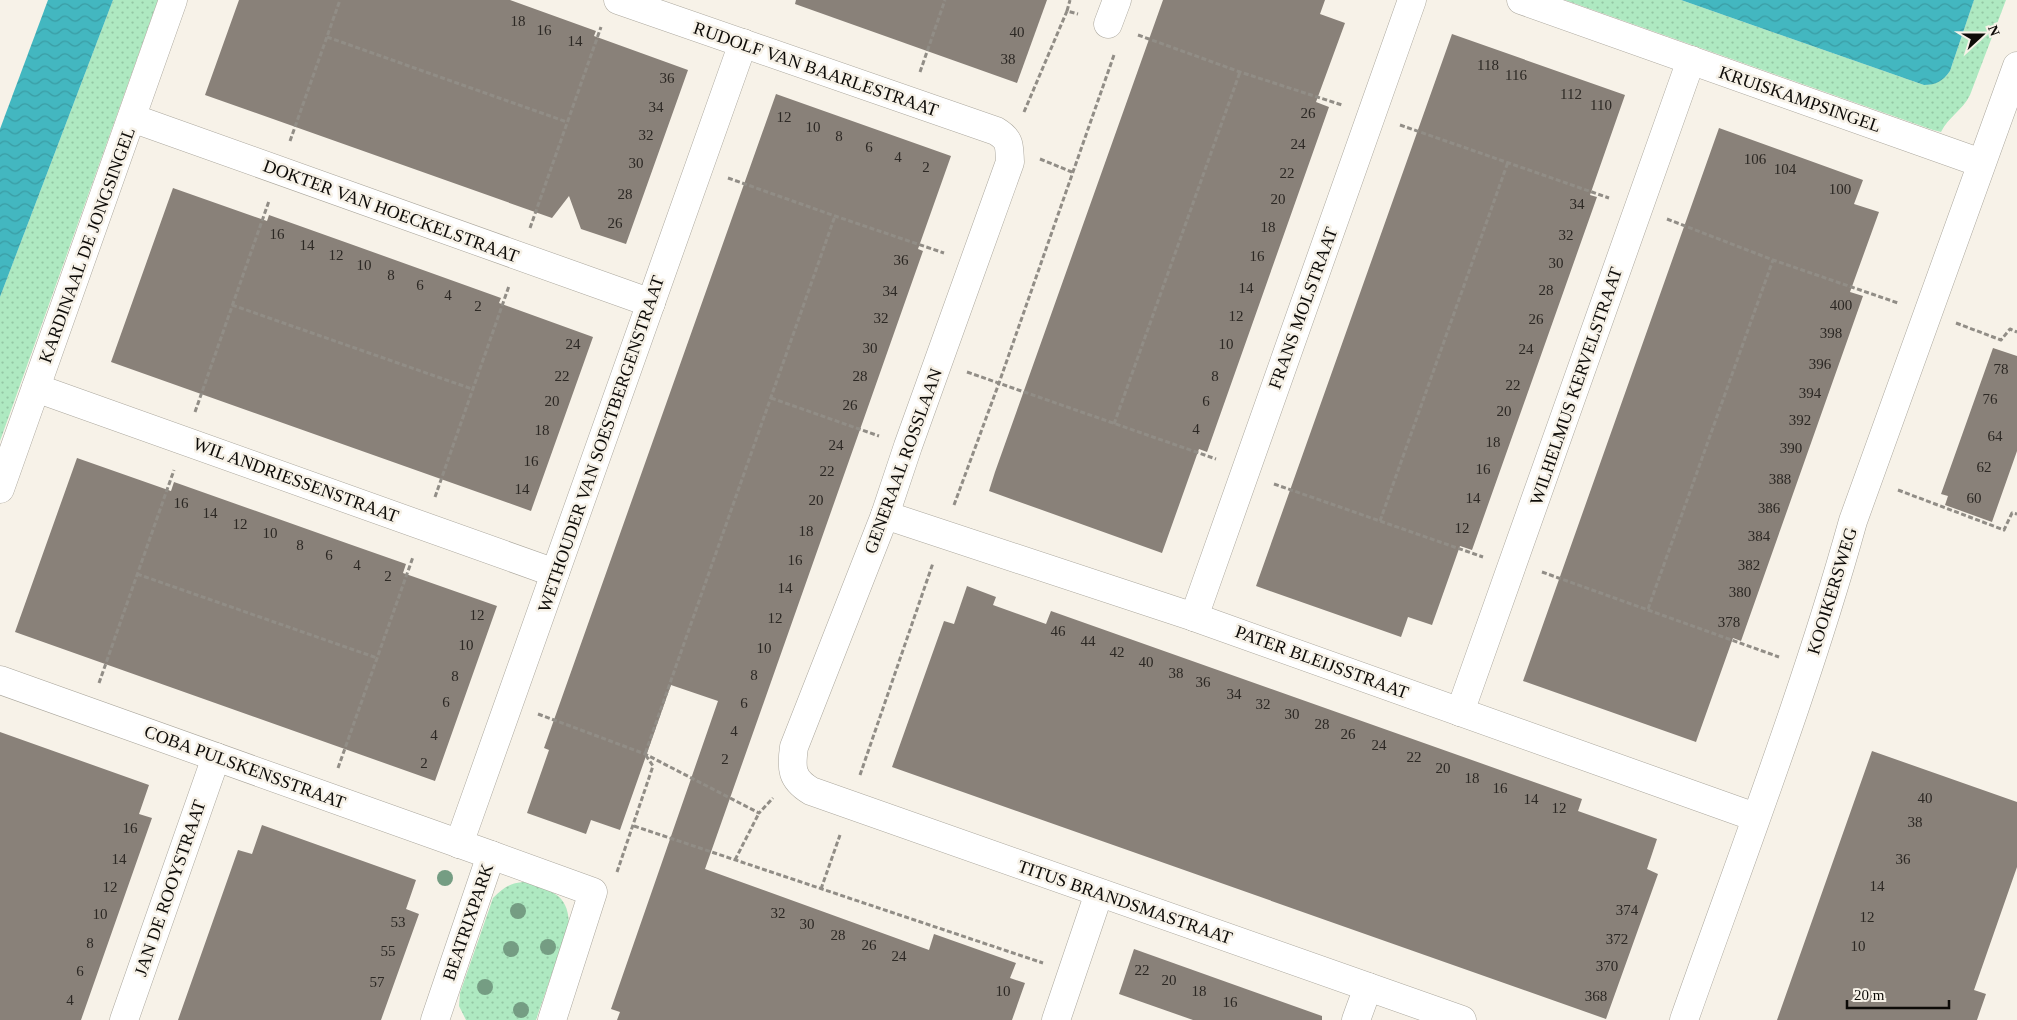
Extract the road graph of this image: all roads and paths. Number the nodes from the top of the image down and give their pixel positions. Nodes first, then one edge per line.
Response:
1 (174, 0) edge
2 (340, 0) edge
3 (945, 0) edge
4 (1070, 0) edge
5 (1412, 0) edge
6 (1521, 0) edge
7 (611, 9) edge
8 (1066, 11) junction
9 (1116, 18) edge
10 (327, 37) junction
11 (743, 44) junction
12 (1691, 60) junction
13 (2017, 66) edge
14 (1240, 72) junction
15 (910, 101) junction
16 (1372, 115) junction
17 (132, 118) junction
18 (567, 122) junction
19 (1008, 140) junction
20 (1508, 162) junction
21 (1981, 163) junction
22 (699, 167) junction
23 (280, 171) junction
24 (1638, 208) junction
25 (835, 216) junction
26 (520, 256) junction
27 (1773, 260) junction
28 (975, 263) junction
29 (651, 303) junction
30 (232, 305) junction
31 (1929, 313) junction
32 (2017, 332) edge
33 (938, 362) junction
34 (999, 383) junction
35 (36, 388) junction
36 (473, 389) junction
37 (771, 398) junction
38 (1114, 424) junction
39 (185, 440) junction
40 (908, 446) junction
41 (1245, 472) junction
42 (1869, 479) junction
43 (0, 490) edge
44 (2017, 514) edge
45 (885, 515) junction
46 (1380, 521) junction
47 (424, 526) junction
48 (943, 533) junction
49 (1513, 565) junction
50 (555, 573) junction
51 (138, 574) junction
52 (1648, 609) junction
53 (1194, 617) junction
54 (377, 658) junction
55 (1808, 668) junction
56 (0, 680) edge
57 (509, 704) junction
58 (89, 712) junction
59 (1460, 712) junction
60 (644, 754) junction
61 (216, 757) junction
62 (794, 776) junction
63 (328, 797) junction
64 (850, 805) junction
65 (759, 813) junction
66 (1756, 817) junction
67 (634, 826) junction
68 (459, 844) junction
69 (491, 855) junction
70 (735, 860) junction
71 (821, 889) junction
72 (593, 892) junction
73 (1099, 893) junction
74 (1072, 973) junction
75 (1368, 988) junction
76 (124, 1020) edge
77 (435, 1020) edge
78 (552, 1020) edge
79 (1056, 1020) edge
80 (1356, 1020) edge
81 (1462, 1020) edge
82 (1684, 1020) edge

1 - 17 street, KARDINAAL DE JONGSINGEL
2 - 10 path
3 - 15 path
4 - 8 path
5 - 16 street, FRANS MOLSTRAAT
6 - 12 street, KRUISKAMPSINGEL
7 - 11 street, RUDOLF VAN BAARLESTRAAT
7 - 18 path
8 - 9 path
8 - 19 path
9 - 14 path
9 - 34 path
10 - 18 path
10 - 23 path
11 - 15 street, RUDOLF VAN BAARLESTRAAT
11 - 22 street, WETHOUDER VAN SOESTBERGENSTRAAT
12 - 21 street, KRUISKAMPSINGEL
12 - 24 street, WILHELMUS KERVELSTRAAT
13 - 21 street
14 - 16 path
14 - 38 path
15 - 19 street, RUDOLF VAN BAARLESTRAAT
16 - 20 path
16 - 41 street, FRANS MOLSTRAAT
17 - 23 street, DOKTER VAN HOECKELSTRAAT
17 - 35 street, KARDINAAL DE JONGSINGEL
18 - 26 path
19 - 28 street, GENERAAL ROSSLAAN
20 - 24 path
20 - 46 path
21 - 31 street, KOOIKERSWEG
22 - 25 path
22 - 29 street, WETHOUDER VAN SOESTBERGENSTRAAT
23 - 26 street, DOKTER VAN HOECKELSTRAAT
23 - 30 path
24 - 27 path
24 - 49 street, WILHELMUS KERVELSTRAAT
25 - 28 path
25 - 37 path
26 - 29 street, DOKTER VAN HOECKELSTRAAT
26 - 36 path
27 - 31 path
27 - 52 path
28 - 33 street, GENERAAL ROSSLAAN
29 - 50 street, WETHOUDER VAN SOESTBERGENSTRAAT
30 - 36 path
30 - 39 path
31 - 32 path
31 - 42 street, KOOIKERSWEG
33 - 34 path
33 - 40 street, GENERAAL ROSSLAAN
34 - 38 path
34 - 48 path
35 - 39 street, WIL ANDRIESSENSTRAAT
35 - 43 street, KARDINAAL DE JONGSINGEL
36 - 47 path
37 - 40 path
37 - 60 path
38 - 41 path
39 - 47 street, WIL ANDRIESSENSTRAAT
39 - 51 path
40 - 45 street, GENERAAL ROSSLAAN
41 - 46 path
41 - 53 street, FRANS MOLSTRAAT
42 - 44 path
42 - 55 street, KOOIKERSWEG
45 - 48 street, PATER BLEIJSSTRAAT
45 - 62 street, GENERAAL ROSSLAAN
46 - 49 path
47 - 50 street, WIL ANDRIESSENSTRAAT
47 - 54 path
48 - 53 street, PATER BLEIJSSTRAAT
48 - 64 path
49 - 52 path
49 - 59 street, WILHELMUS KERVELSTRAAT
50 - 57 street, WETHOUDER VAN SOESTBERGENSTRAAT
51 - 54 path
51 - 58 path
52 - 55 path
53 - 59 street, PATER BLEIJSSTRAAT
54 - 63 path
55 - 66 street, KOOIKERSWEG
56 - 58 street, COBA PULSKENSSTRAAT
57 - 60 path
57 - 68 street, WETHOUDER VAN SOESTBERGENSTRAAT
58 - 61 street, COBA PULSKENSSTRAAT
59 - 66 street, PATER BLEIJSSTRAAT
60 - 65 path
60 - 67 path
61 - 63 street, COBA PULSKENSSTRAAT
61 - 76 street, JAN DE ROOYSTRAAT
62 - 64 street, TITUS BRANDSMASTRAAT
62 - 65 path
63 - 68 street, COBA PULSKENSSTRAAT
64 - 71 path
64 - 73 street, TITUS BRANDSMASTRAAT
65 - 70 path
66 - 82 street, KOOIKERSWEG
67 - 70 path
67 - 72 path
68 - 69 street, COBA PULSKENSSTRAAT
69 - 72 street, BEATRIXPARK
69 - 77 street, BEATRIXPARK
70 - 71 path
71 - 74 path
72 - 78 street
73 - 74 street
73 - 75 street, TITUS BRANDSMASTRAAT
74 - 79 street
75 - 80 street
75 - 81 street, TITUS BRANDSMASTRAAT

